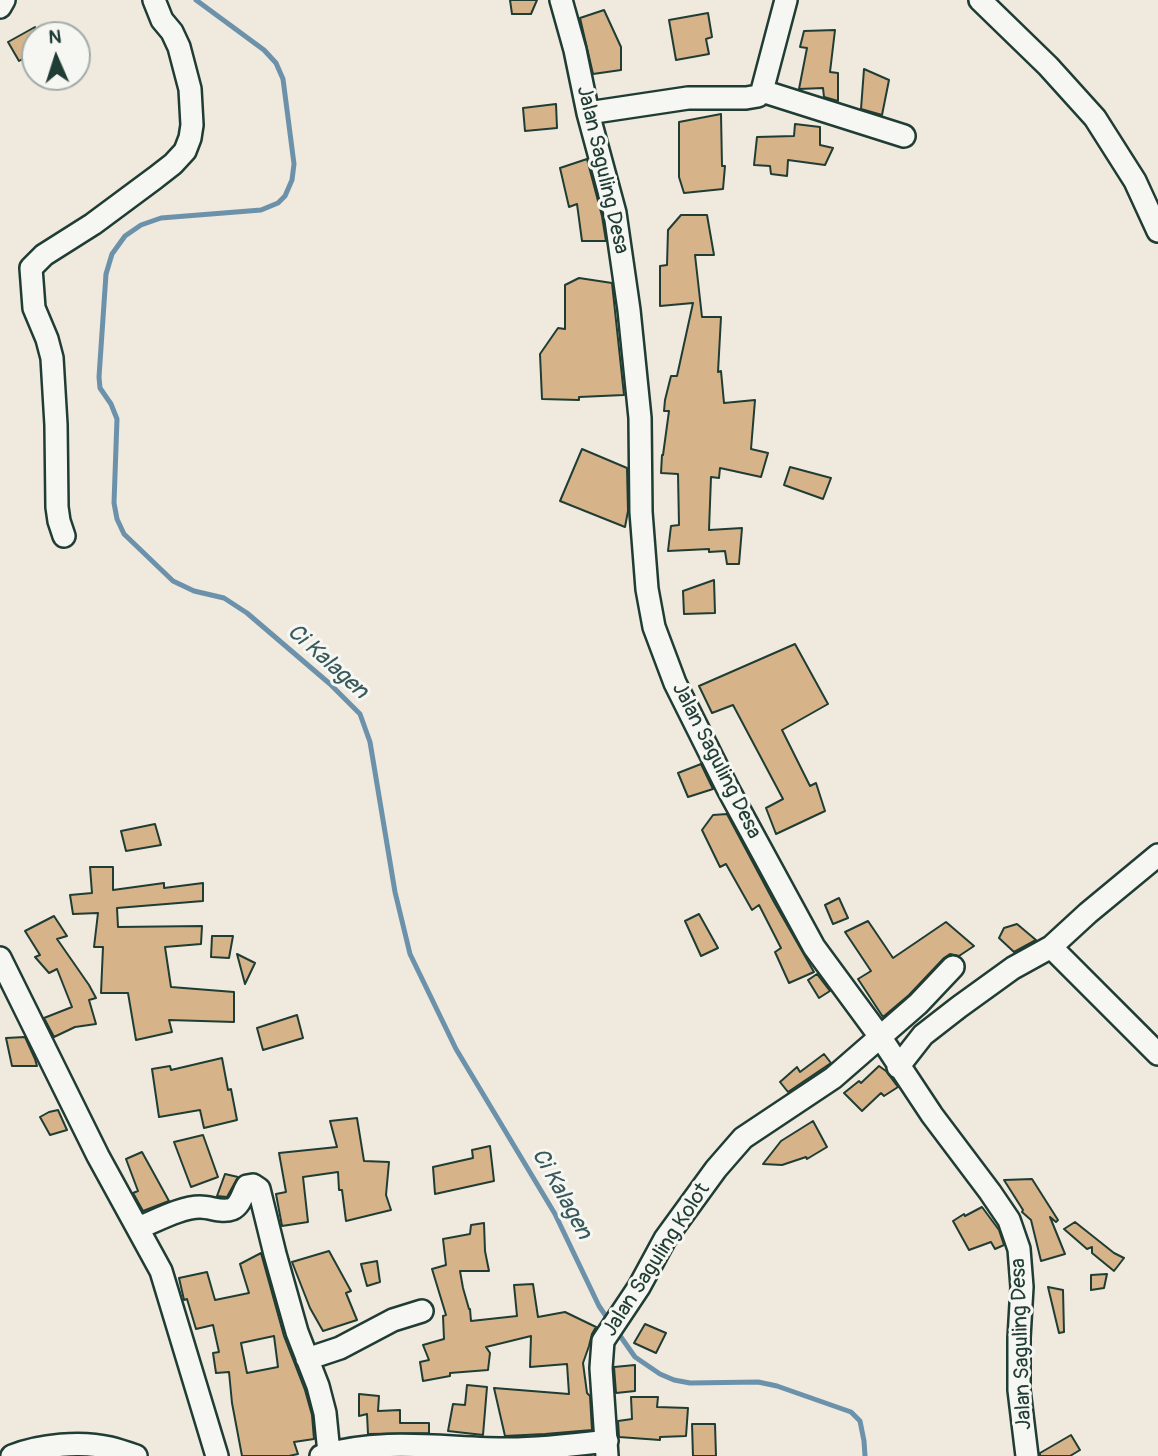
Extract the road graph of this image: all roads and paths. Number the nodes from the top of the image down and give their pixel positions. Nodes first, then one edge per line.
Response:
1 (4, 0) edge
2 (154, 0) edge
3 (561, 0) edge
4 (786, 0) edge
5 (980, 0) edge
6 (0, 7) edge
7 (762, 91) junction
8 (588, 113) junction
9 (904, 136) dead end
10 (1158, 231) edge
11 (64, 536) dead end
12 (1158, 855) edge
13 (1051, 947) junction
14 (0, 958) edge
15 (953, 967) dead end
16 (881, 1038) junction
17 (1158, 1054) edge
18 (898, 1066) junction
19 (138, 1228) junction
20 (422, 1311) dead end
21 (307, 1359) junction
22 (607, 1449) edge
23 (325, 1455) edge
24 (12, 1456) edge
25 (136, 1456) edge
26 (216, 1456) edge
27 (1027, 1456) edge

1 - 6 street
2 - 11 street
3 - 8 street, Jalan Saguling Desa
4 - 7 street
5 - 10 street
7 - 8 street
7 - 9 street
8 - 16 street, Jalan Saguling Desa
12 - 13 street
13 - 17 street
13 - 18 street
14 - 19 street
15 - 16 street, Jalan Saguling Kolot
16 - 18 street, Jalan Saguling Desa
16 - 22 street, Jalan Saguling Kolot
18 - 27 street, Jalan Saguling Desa
19 - 21 street
19 - 26 street
20 - 21 street
21 - 23 street
22 - 23 street
24 - 25 street

